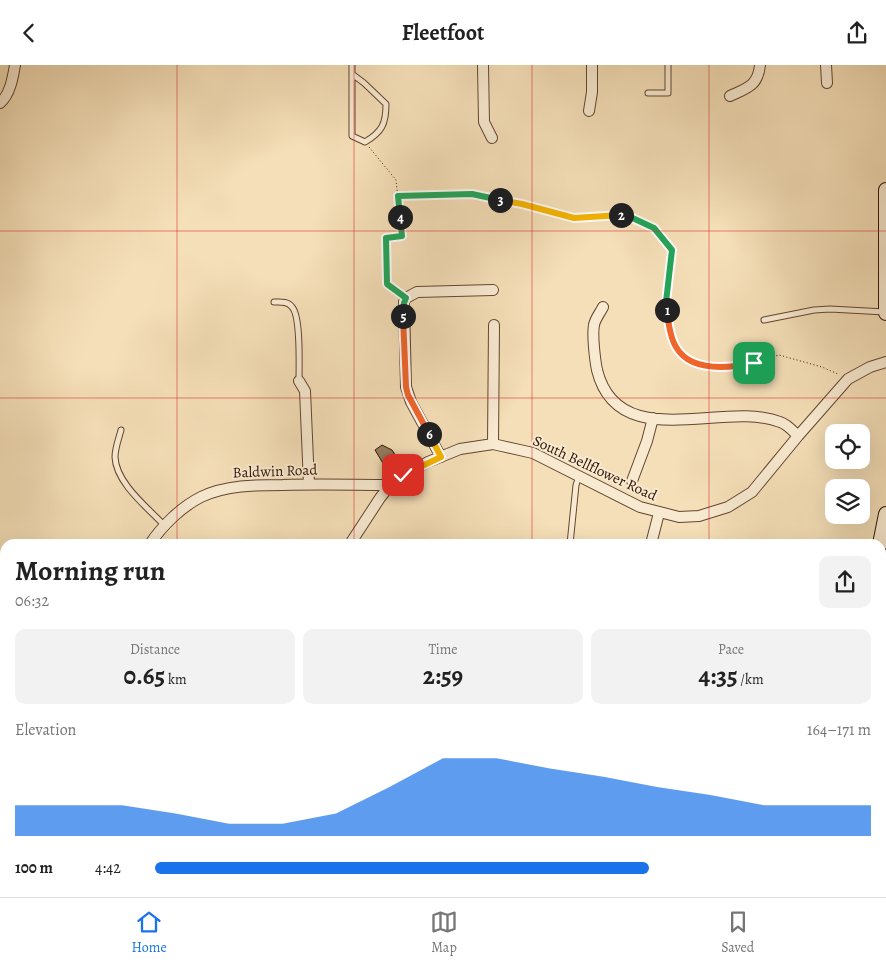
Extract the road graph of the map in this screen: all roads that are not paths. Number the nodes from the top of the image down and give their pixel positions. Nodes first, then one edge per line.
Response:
1 (15, 65) edge
2 (352, 65) edge
3 (483, 65) edge
4 (592, 65) edge
5 (668, 65) edge
6 (760, 65) edge
7 (826, 65) edge
8 (352, 74) junction
9 (828, 83) dead end
10 (648, 93) dead end
11 (730, 97) dead end
12 (0, 103) edge
13 (589, 111) dead end
14 (492, 138) dead end
15 (886, 190) edge
16 (886, 233) edge
17 (493, 291) dead end
18 (274, 302) dead end
19 (603, 307) dead end
20 (886, 312) edge
21 (764, 320) dead end
22 (494, 325) dead end
23 (886, 362) edge
24 (299, 381) joint
25 (653, 418) junction
26 (121, 430) dead end
27 (798, 436) junction
28 (493, 444) junction
29 (441, 457) junction
30 (579, 476) junction
31 (632, 481) dead end
32 (308, 484) junction
33 (390, 485) junction
34 (659, 513) junction
35 (886, 514) edge
36 (165, 526) junction
37 (154, 539) edge
38 (353, 539) edge
39 (571, 539) edge
40 (652, 539) edge
41 (881, 539) edge

1 - 12 street
2 - 8 lane
3 - 14 street
4 - 13 street
5 - 10 lane
6 - 11 street
7 - 9 street
8 - 8 lane
15 - 16 street
16 - 20 street
17 - 29 street
18 - 24 lane
19 - 25 street
20 - 21 lane
22 - 28 street
23 - 27 street, South Bellflower Road
24 - 32 street
25 - 27 street
25 - 31 street
26 - 36 lane
27 - 34 street, South Bellflower Road
28 - 29 street, South Bellflower Road
28 - 30 street, South Bellflower Road
29 - 33 street, South Bellflower Road
30 - 34 street, South Bellflower Road
30 - 39 lane
32 - 33 street, Baldwin Road
32 - 36 street, Baldwin Road
33 - 38 street
34 - 40 street
35 - 41 street
36 - 37 street, Baldwin Road

